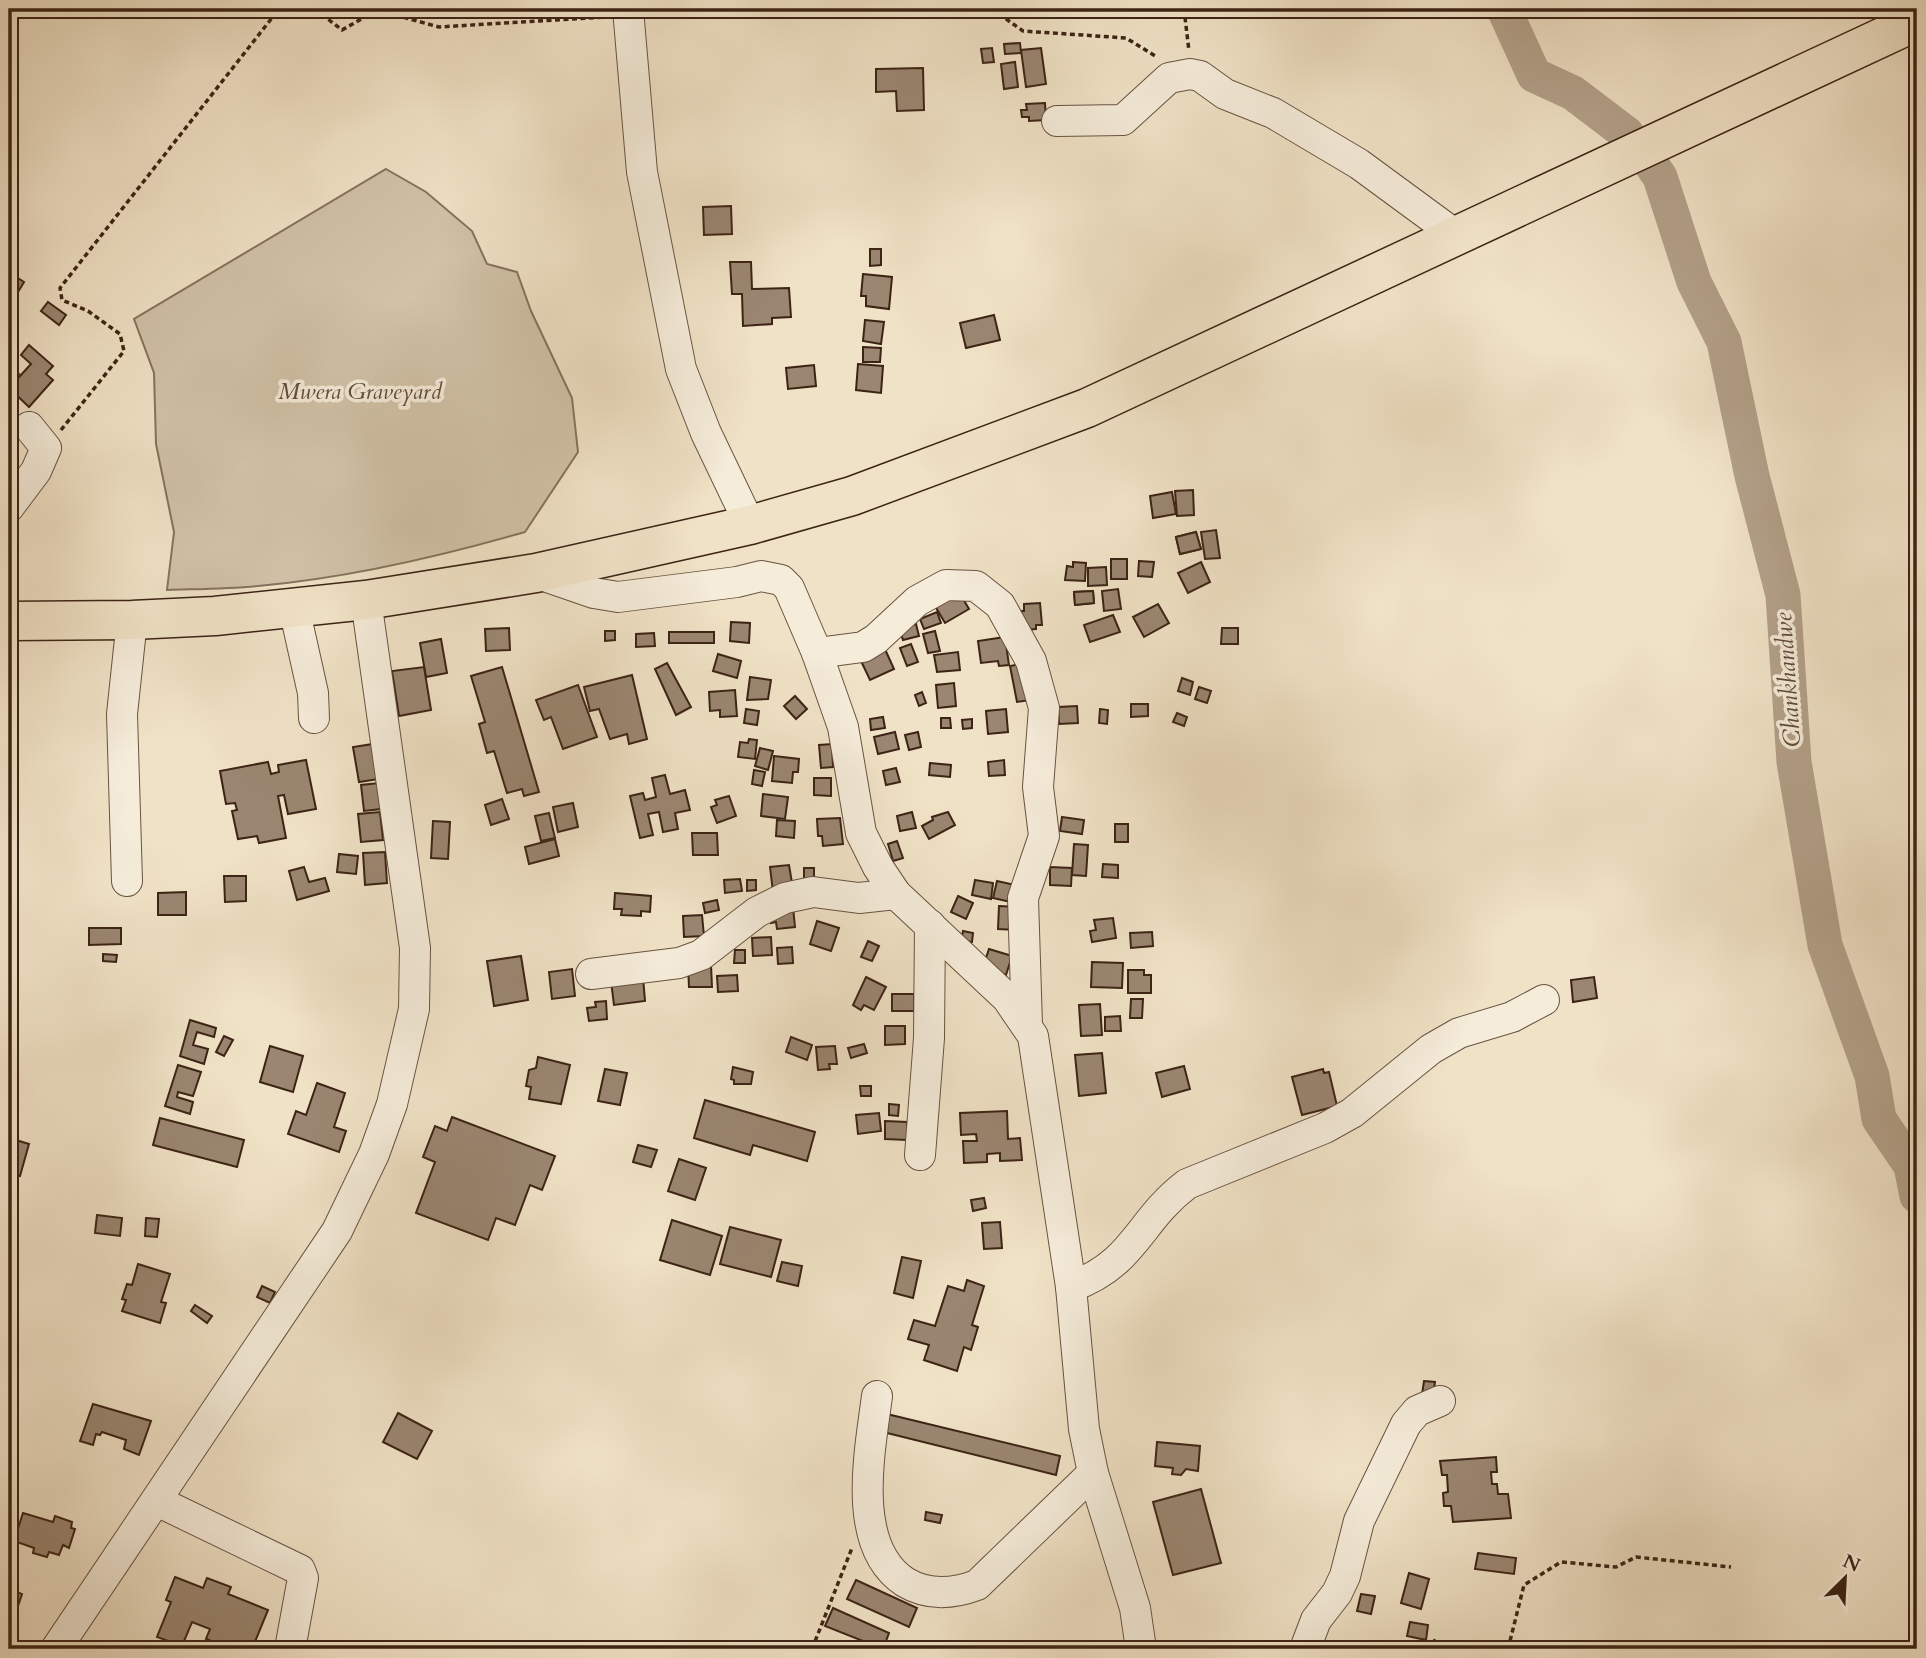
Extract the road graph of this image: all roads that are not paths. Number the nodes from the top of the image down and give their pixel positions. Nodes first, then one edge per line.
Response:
1 (628, 12) edge
2 (1917, 21) edge
3 (1057, 121) dead end
4 (1457, 236) junction
5 (37, 438) road end
6 (9, 507) edge
7 (750, 525) junction
8 (536, 573) junction
9 (366, 600) junction
10 (294, 608) junction
11 (132, 620) junction
12 (9, 621) edge
13 (817, 653) junction
14 (314, 718) dead end
15 (127, 881) dead end
16 (896, 894) junction
17 (930, 925) junction
18 (591, 974) dead end
19 (1544, 1000) dead end
20 (1027, 1025) junction
21 (920, 1155) dead end
22 (1071, 1287) junction
23 (877, 1396) dead end
24 (1440, 1401) dead end
25 (1093, 1473) junction
26 (157, 1501) junction
27 (58, 1649) edge
28 (290, 1649) edge
29 (1141, 1649) edge
30 (1305, 1649) edge

1 - 7 street
2 - 4 highway
3 - 4 street
4 - 7 highway
5 - 6 street
7 - 8 highway
8 - 9 highway
8 - 13 street
9 - 10 highway
9 - 26 street
10 - 11 highway
10 - 14 street
11 - 12 highway
11 - 15 street
13 - 16 street
13 - 20 street
16 - 17 street
16 - 18 street
17 - 20 street
17 - 21 street
19 - 22 street
20 - 22 street
22 - 25 street
23 - 25 street
24 - 30 street
25 - 29 street
26 - 27 street
26 - 28 street

